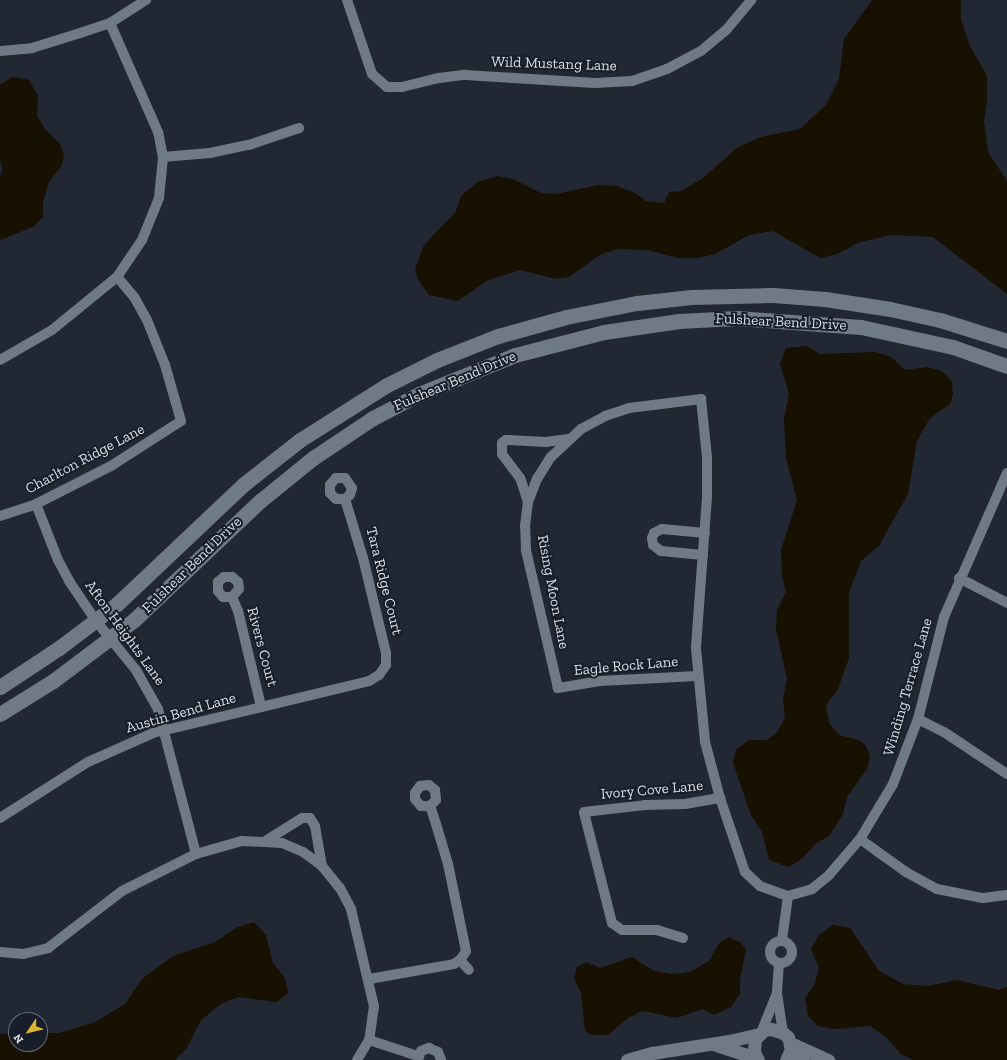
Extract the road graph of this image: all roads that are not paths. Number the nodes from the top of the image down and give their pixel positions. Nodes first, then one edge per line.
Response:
1 (146, 0) edge
2 (347, 0) edge
3 (751, 0) edge
4 (110, 23) junction
5 (0, 51) edge
6 (299, 128) dead end
7 (163, 157) junction
8 (117, 277) junction
9 (605, 308) junction
10 (890, 309) junction
11 (609, 331) junction
12 (885, 331) junction
13 (1007, 341) edge
14 (0, 360) edge
15 (1007, 366) edge
16 (567, 439) junction
17 (300, 440) junction
18 (312, 458) junction
19 (1007, 473) edge
20 (345, 499) dead end
21 (528, 502) junction
22 (36, 504) junction
23 (0, 516) edge
24 (705, 533) junction
25 (703, 555) junction
26 (959, 578) junction
27 (232, 597) dead end
28 (1007, 604) edge
29 (96, 621) junction
30 (110, 639) junction
31 (383, 671) joint
32 (697, 676) junction
33 (0, 687) edge
34 (558, 688) joint
35 (262, 706) junction
36 (0, 714) edge
37 (918, 719) junction
38 (165, 730) junction
39 (1007, 774) edge
40 (720, 798) junction
41 (430, 806) dead end
42 (0, 818) edge
43 (860, 839) junction
44 (267, 840) junction
45 (196, 854) junction
46 (322, 866) junction
47 (1007, 895) edge
48 (788, 896) junction
49 (683, 938) dead end
50 (782, 940) junction
51 (0, 952) edge
52 (460, 960) junction
53 (779, 963) junction
54 (469, 970) dead end
55 (369, 979) junction
56 (777, 993) junction
57 (760, 1033) junction
58 (786, 1038) junction
59 (369, 1040) junction
60 (712, 1044) junction
61 (418, 1058) edge
62 (757, 1059) edge
63 (357, 1060) edge
64 (440, 1060) edge
65 (626, 1060) edge
66 (787, 1060) edge
67 (803, 1060) edge
68 (828, 1060) edge

1 - 4 street
2 - 3 street, Wild Mustang Lane
4 - 5 street
4 - 7 street
6 - 7 street
7 - 8 street
8 - 14 street
8 - 22 street, Charlton Ridge Lane
9 - 10 main road, Fulshear Bend Drive
9 - 11 main road
9 - 17 main road, Fulshear Bend Drive
10 - 12 main road
10 - 13 main road, Fulshear Bend Drive
11 - 12 main road, Fulshear Bend Drive
11 - 18 main road, Fulshear Bend Drive
12 - 15 main road, Fulshear Bend Drive
16 - 21 street, Rising Moon Lane
16 - 21 street
16 - 24 street, Rising Moon Lane
17 - 18 main road
17 - 29 main road, Fulshear Bend Drive
18 - 30 main road, Fulshear Bend Drive
19 - 26 street, Winding Terrace Lane
20 - 31 street, Tara Ridge Court
21 - 34 street, Rising Moon Lane
22 - 23 street, Charlton Ridge Lane
22 - 29 street, Afton Heights Lane
24 - 25 street
24 - 25 street
25 - 32 street
26 - 28 street
26 - 37 street, Winding Terrace Lane
27 - 35 street, Rivers Court
29 - 30 street, Afton Heights Lane
29 - 33 main road, Fulshear Bend Drive
30 - 36 main road, Fulshear Bend Drive
30 - 38 street, Afton Heights Lane
31 - 35 street, Austin Bend Lane
32 - 34 street, Eagle Rock Lane
32 - 40 street
35 - 38 street, Austin Bend Lane
37 - 39 street
37 - 43 street, Winding Terrace Lane
38 - 42 street, Austin Bend Lane
38 - 45 street, Afton Heights Lane
40 - 48 street
40 - 49 street, Ivory Cove Lane
41 - 52 street
43 - 47 street
43 - 48 street, Winding Terrace Lane
44 - 45 street
44 - 46 street
44 - 46 street
45 - 51 street
46 - 55 street
48 - 50 street
50 - 53 street
50 - 53 street
52 - 54 street
52 - 55 street
53 - 56 street
55 - 59 street
56 - 57 street
56 - 58 street
57 - 58 street
57 - 60 street
57 - 62 street
58 - 66 street
58 - 68 street
59 - 61 street
59 - 63 street
60 - 62 street
60 - 65 street
61 - 64 street
66 - 67 street

